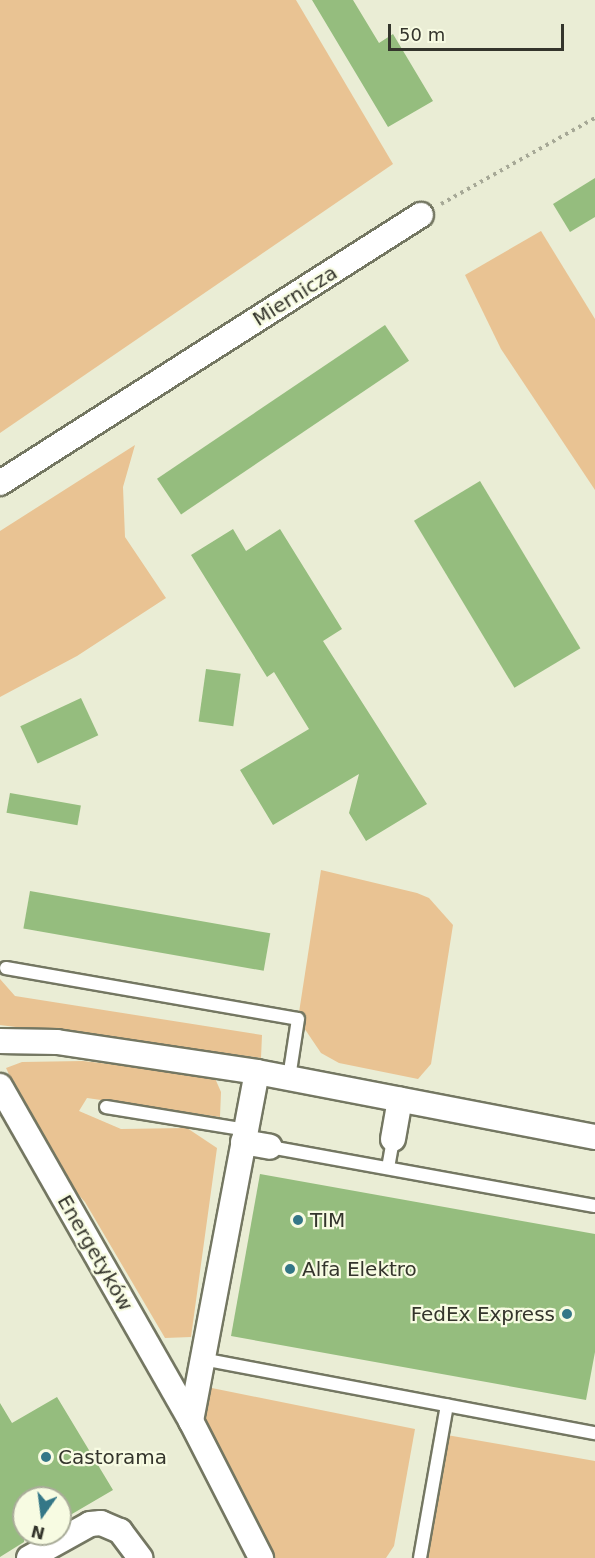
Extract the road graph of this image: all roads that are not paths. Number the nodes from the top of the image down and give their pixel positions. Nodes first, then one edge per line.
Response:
1 (421, 215) road end
2 (0, 483) edge
3 (6, 968) dead end
4 (0, 1041) edge
5 (257, 1072) junction
6 (289, 1078) junction
7 (0, 1086) edge
8 (400, 1100) junction
9 (106, 1107) dead end
10 (245, 1136) junction
11 (595, 1137) edge
12 (393, 1139) joint
13 (270, 1147) joint
14 (388, 1168) junction
15 (595, 1206) edge
16 (202, 1359) junction
17 (447, 1405) junction
18 (190, 1421) junction
19 (595, 1433) edge
20 (67, 1549) edge
21 (29, 1558) edge
22 (140, 1558) edge
23 (261, 1558) edge
24 (420, 1558) edge

1 - 2 street, Miernicza
3 - 6 lane
4 - 5 street
5 - 6 street
5 - 10 street
6 - 8 street
7 - 18 street, Energetyków
8 - 11 street
8 - 12 street
9 - 10 lane
10 - 13 street
10 - 16 street
12 - 14 lane
13 - 14 lane
14 - 15 lane
16 - 17 lane
16 - 18 street
17 - 19 lane
17 - 24 lane
18 - 23 street, Energetyków
20 - 21 street
20 - 22 street

